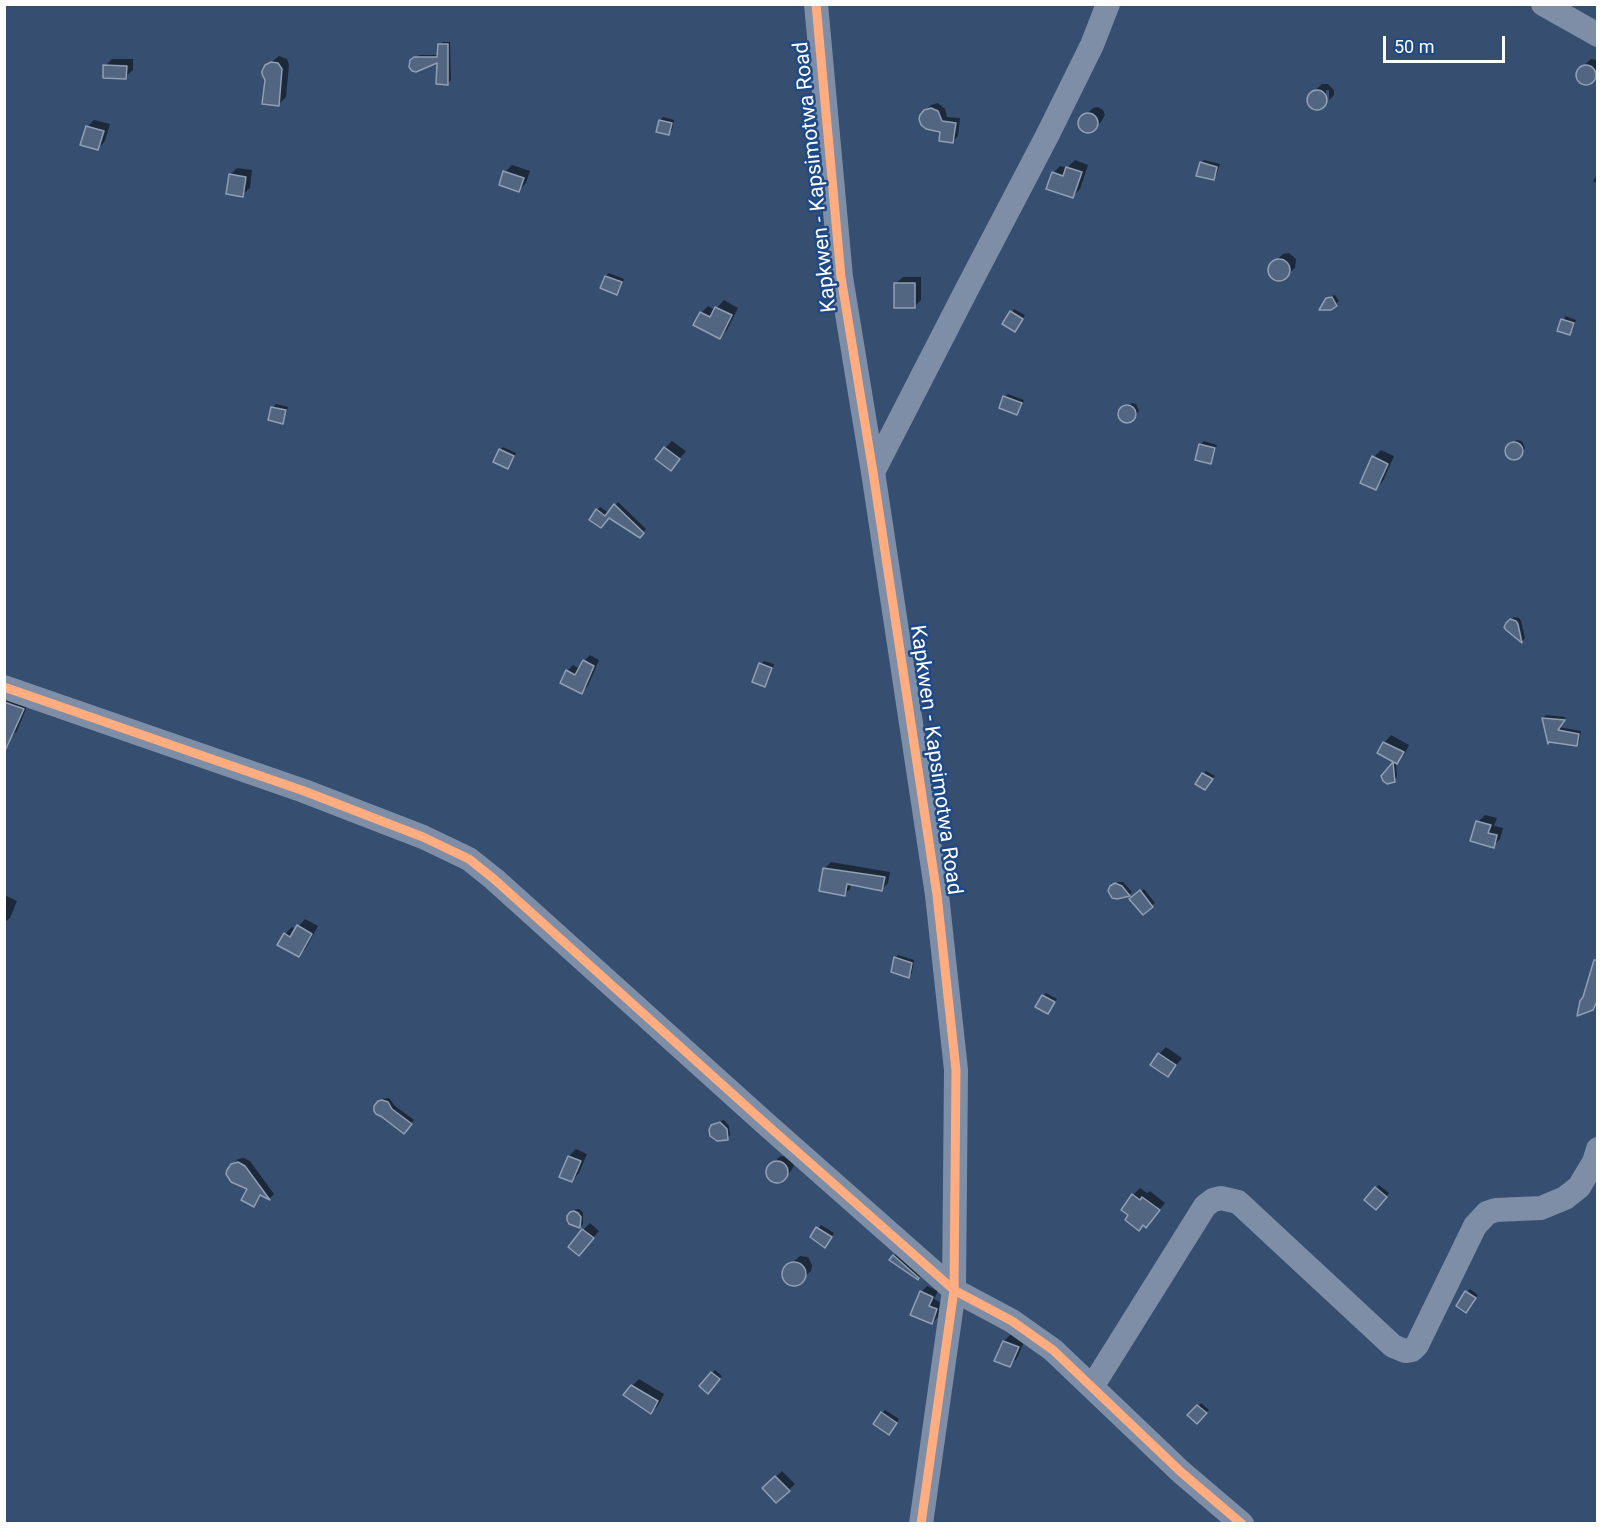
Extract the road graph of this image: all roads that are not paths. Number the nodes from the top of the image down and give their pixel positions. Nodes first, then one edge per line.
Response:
1 (816, 4) edge
2 (1108, 4) edge
3 (1543, 4) edge
4 (1598, 35) edge
5 (873, 472) junction
6 (4, 687) edge
7 (1598, 1149) edge
8 (954, 1290) junction
9 (1092, 1388) junction
10 (921, 1524) edge
11 (1242, 1524) edge

1 - 5 street, Kapkwen - Kapsimotwa Road
2 - 5 street
3 - 4 street
5 - 8 street, Kapkwen - Kapsimotwa Road
6 - 8 street
7 - 9 street
8 - 9 street
8 - 10 street, Kapkwen - Kapsimotwa Road
9 - 11 street

